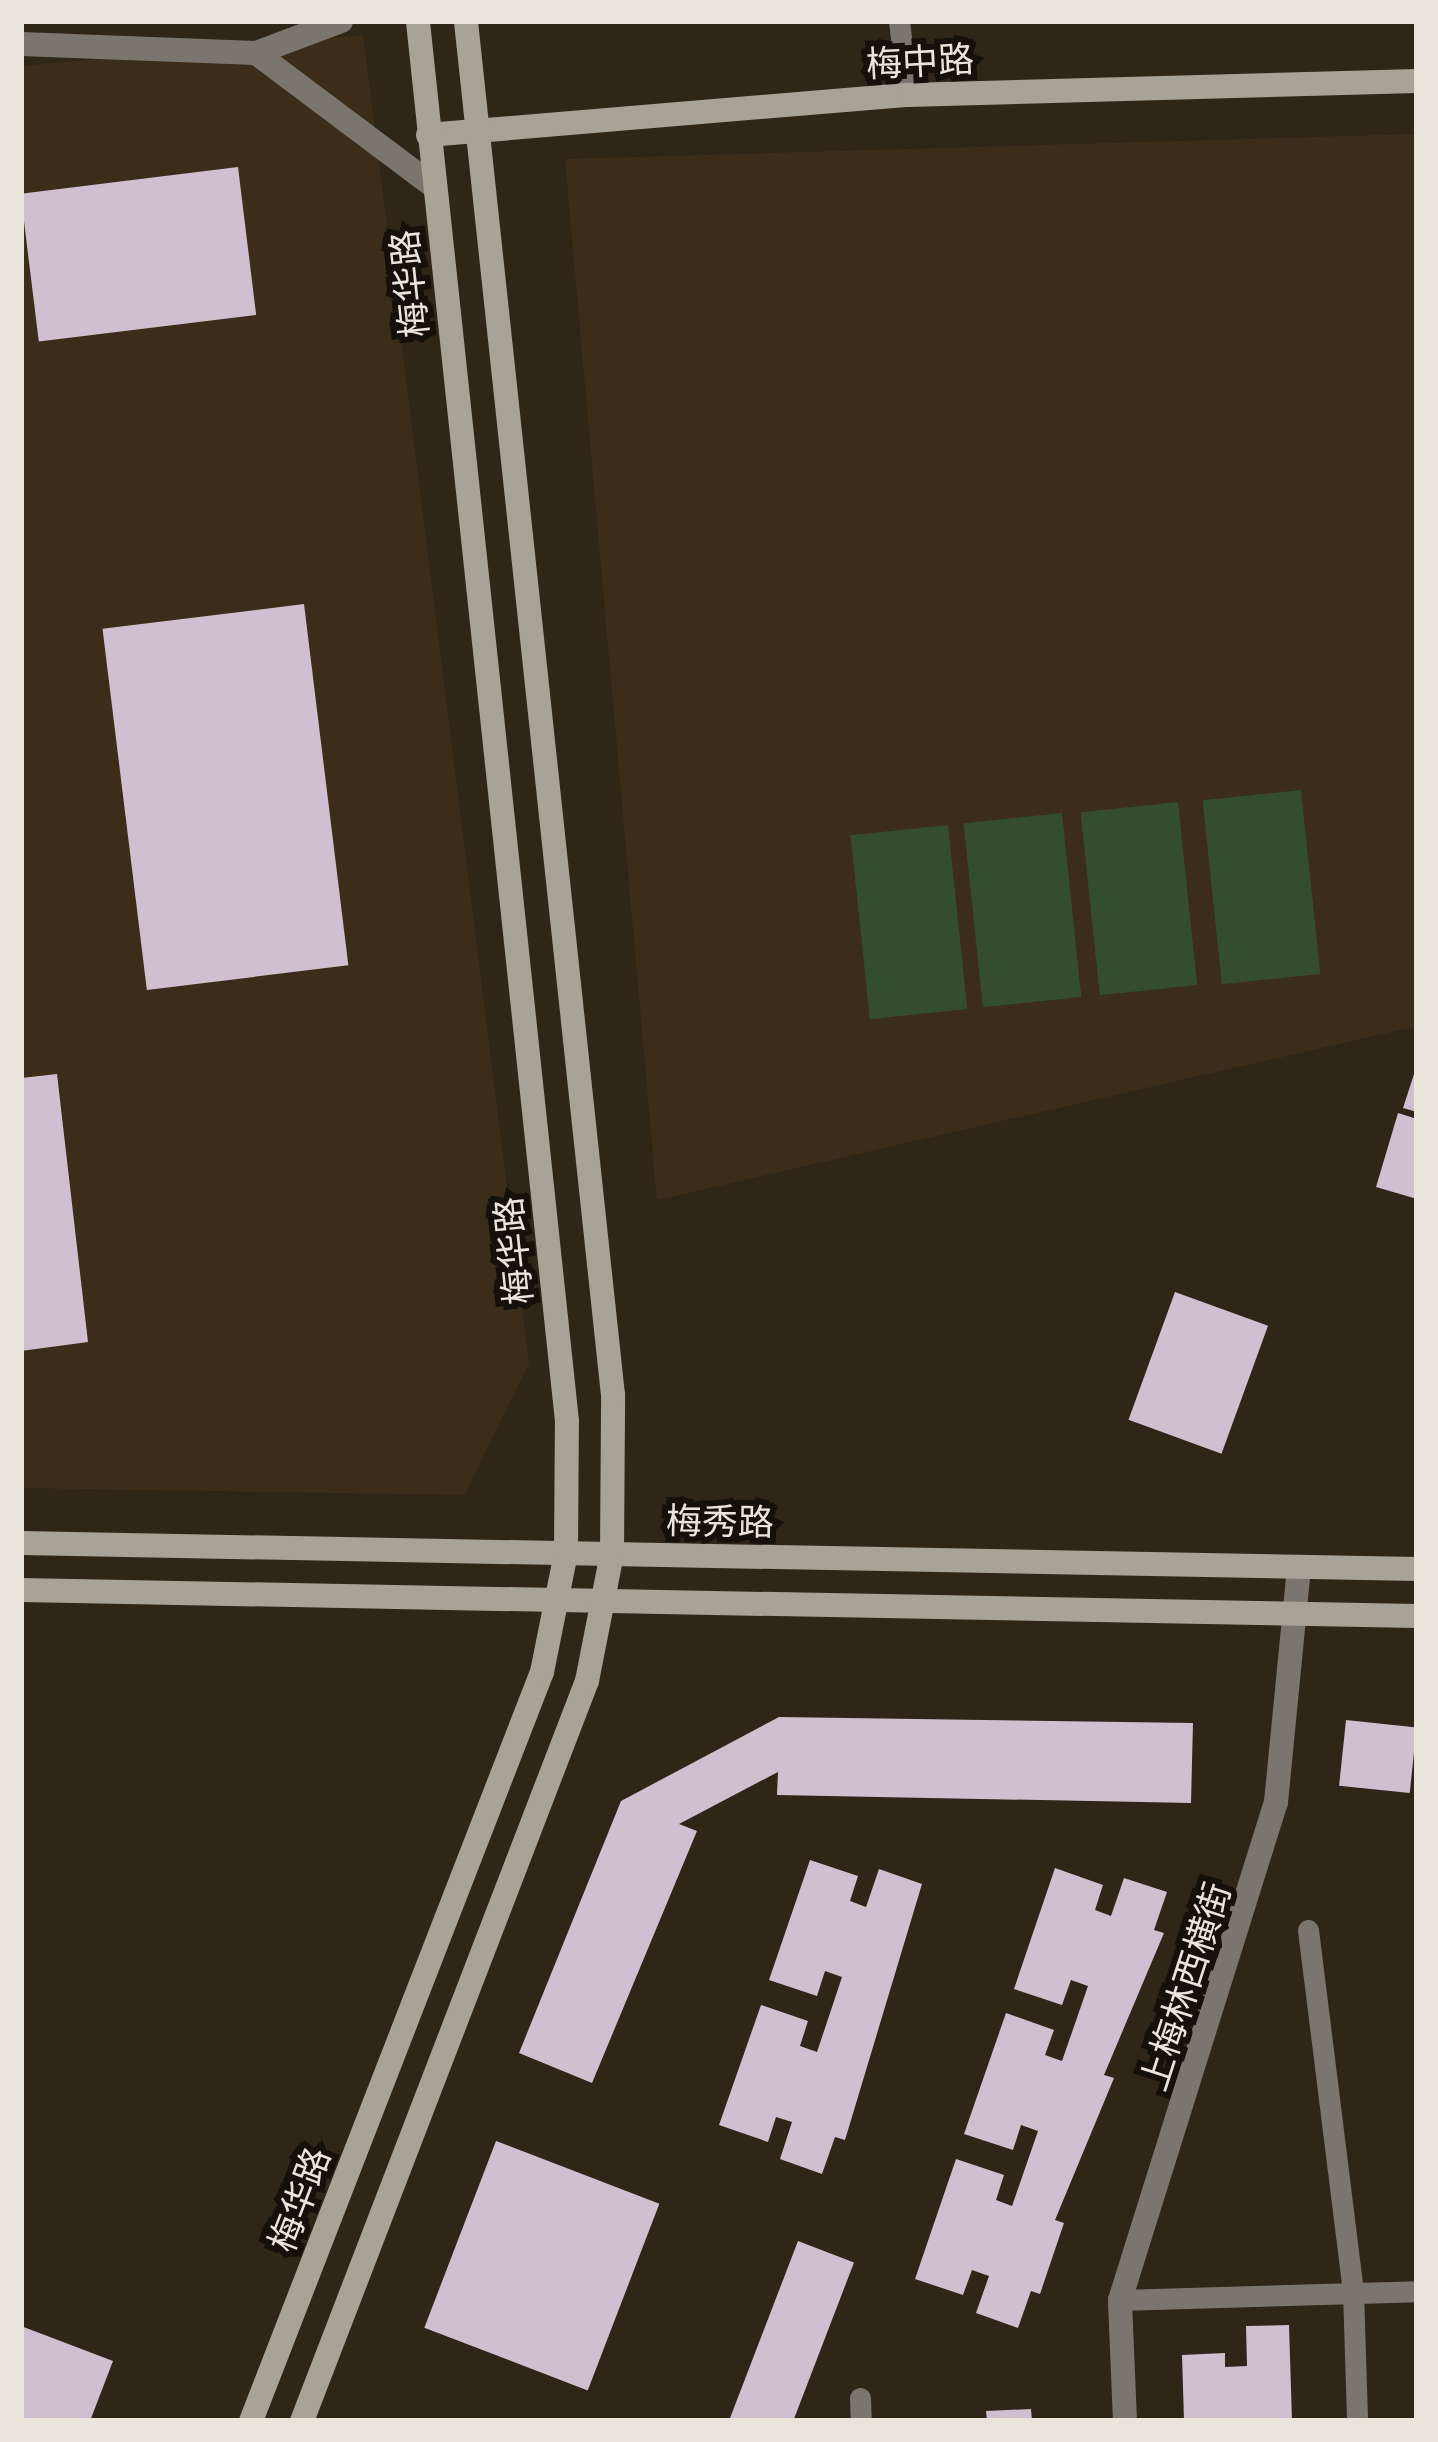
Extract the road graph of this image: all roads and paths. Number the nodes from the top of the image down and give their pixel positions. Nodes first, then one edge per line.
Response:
1 (341, 21) edge
2 (418, 21) edge
3 (466, 21) edge
4 (899, 21) edge
5 (21, 44) edge
6 (256, 52) junction
7 (1417, 81) edge
8 (908, 95) junction
9 (477, 132) junction
10 (428, 136) junction
11 (434, 186) junction
12 (21, 1543) edge
13 (566, 1553) junction
14 (613, 1554) junction
15 (1299, 1567) junction
16 (1417, 1569) edge
17 (21, 1590) edge
18 (560, 1600) junction
19 (607, 1600) junction
20 (1298, 1614) junction
21 (1417, 1616) edge
22 (1307, 1930) dead end
23 (1417, 2290) edge
24 (1353, 2291) junction
25 (1120, 2300) junction
26 (860, 2398) dead end
27 (250, 2421) edge
28 (302, 2421) edge
29 (861, 2421) edge
30 (1125, 2421) edge
31 (1357, 2421) edge

1 - 6 street
2 - 10 main road, 梅华路
3 - 9 main road
4 - 8 lane
5 - 6 street
6 - 11 street
7 - 8 main road, 梅中路
8 - 9 main road, 梅中路
9 - 10 main road, 梅中路
9 - 14 main road
10 - 11 main road, 梅华路
11 - 13 main road, 梅华路
12 - 13 main road, 梅秀路
13 - 14 main road, 梅秀路
13 - 18 main road, 梅华路
14 - 15 main road, 梅秀路
14 - 19 main road
15 - 16 main road, 梅秀路
15 - 20 street, 上梅林西横街
17 - 18 main road
18 - 19 main road
18 - 27 main road, 梅华路
19 - 20 main road
19 - 28 main road
20 - 21 main road
20 - 25 street, 上梅林西横街
22 - 24 lane
23 - 24 lane
24 - 25 lane
24 - 31 lane
25 - 30 street, 上梅林西横街
26 - 29 lane

